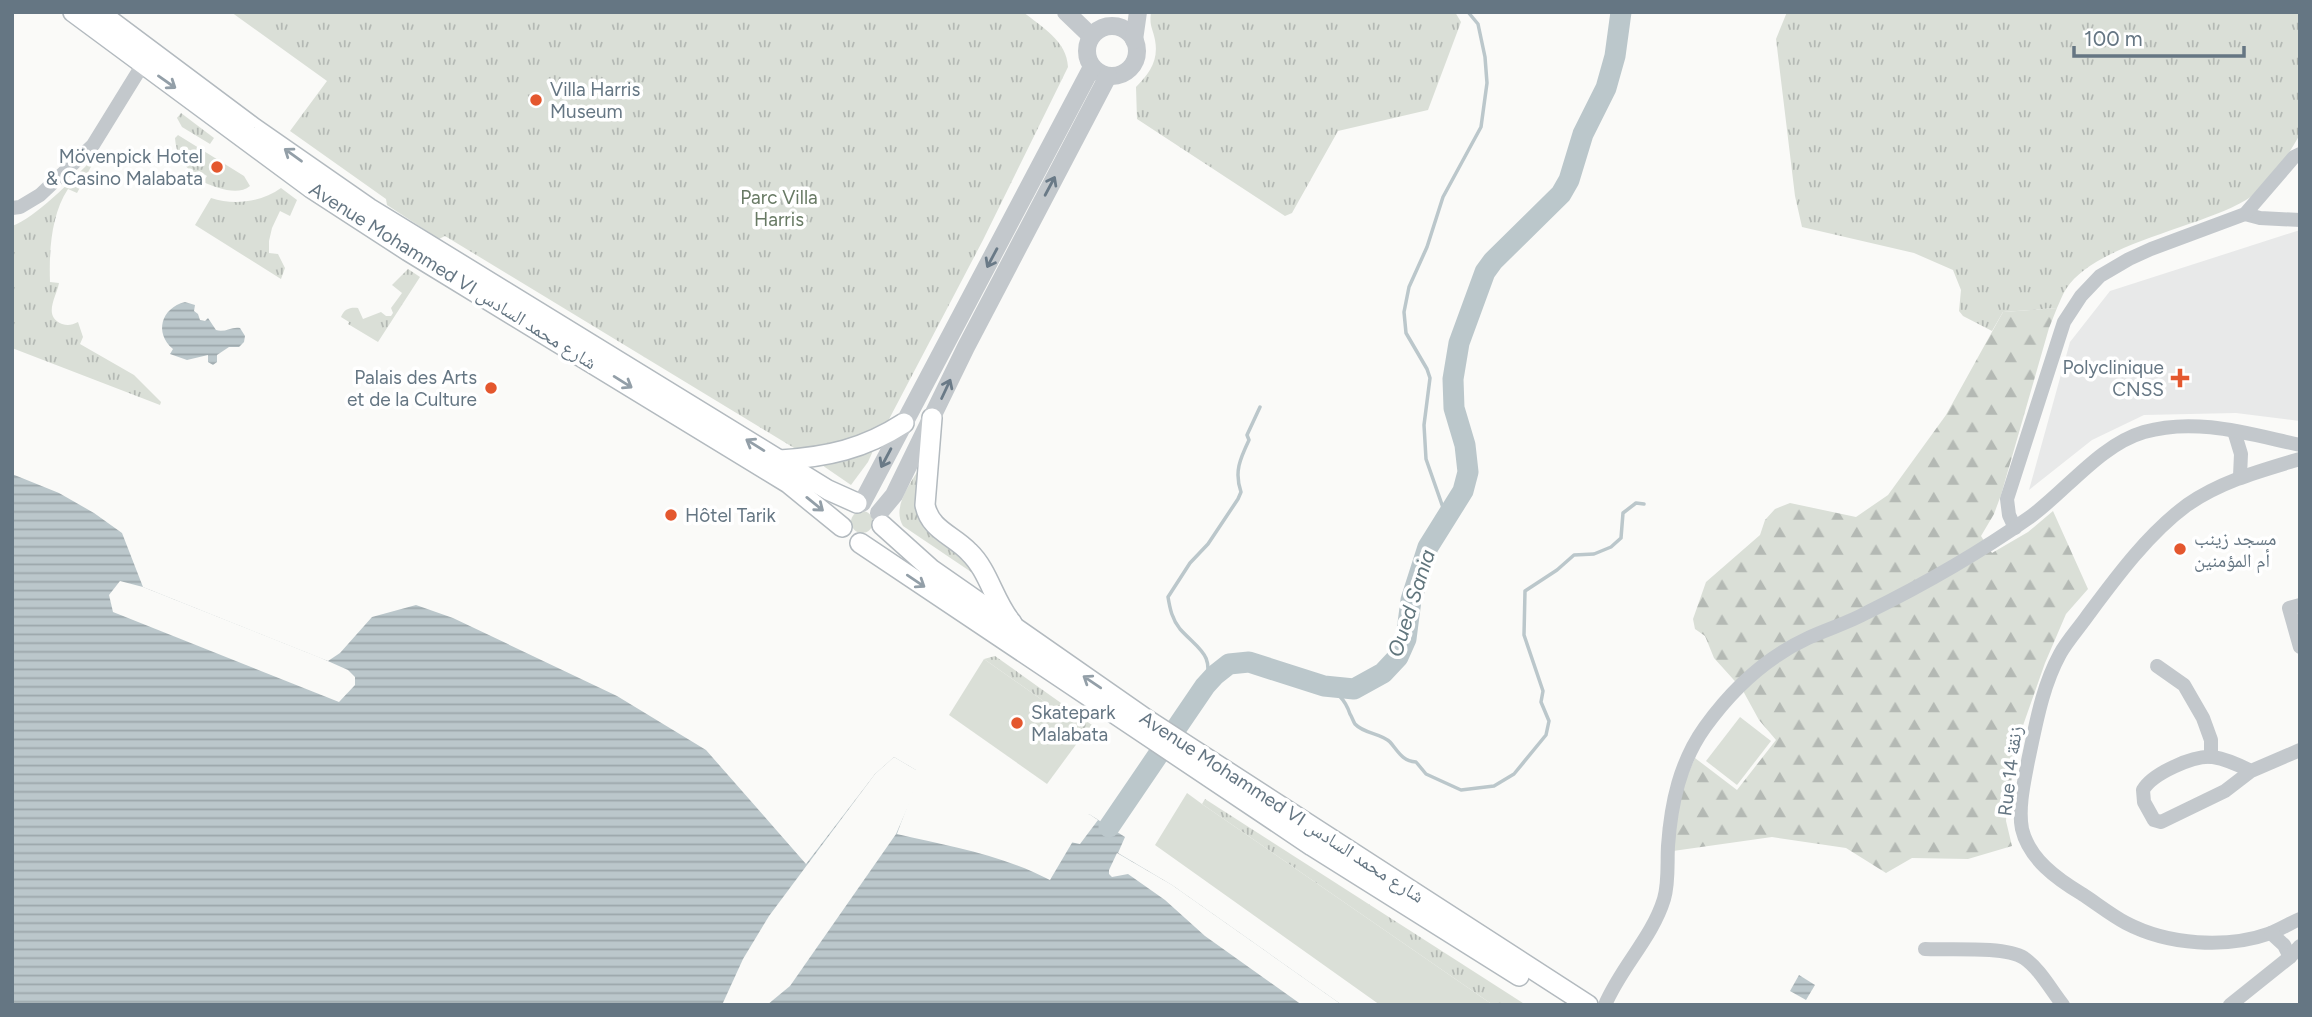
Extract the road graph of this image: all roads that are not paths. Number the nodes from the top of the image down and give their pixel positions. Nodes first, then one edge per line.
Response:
1 (73, 12) edge
2 (99, 12) edge
3 (1066, 12) edge
4 (1138, 12) edge
5 (1115, 19) edge
6 (1091, 36) junction
7 (1134, 40) junction
8 (143, 64) junction
9 (1092, 67) junction
10 (1108, 76) junction
11 (2300, 154) edge
12 (12, 208) edge
13 (2245, 214) junction
14 (2300, 220) edge
15 (932, 418) junction
16 (904, 423) junction
17 (2234, 431) junction
18 (2300, 445) edge
19 (2300, 459) edge
20 (780, 460) junction
21 (2240, 476) junction
22 (870, 511) junction
23 (842, 527) junction
24 (2015, 528) junction
25 (860, 543) junction
26 (2295, 607) edge
27 (1019, 632) junction
28 (2300, 647) edge
29 (2157, 666) dead end
30 (1146, 727) junction
31 (2300, 750) edge
32 (1188, 755) junction
33 (2211, 757) junction
34 (2250, 771) junction
35 (2300, 919) edge
36 (2271, 933) junction
37 (1925, 949) dead end
38 (2295, 951) edge
39 (1564, 1005) edge
40 (1588, 1005) edge
41 (1605, 1005) edge
42 (2063, 1005) edge
43 (2230, 1005) edge

1 - 8 main road, Avenue Mohammed VI شارع محمد السادس
20 -> 2 main road, Avenue Mohammed VI شارع محمد السادس
3 - 6 street
4 - 7 street
5 - 6 street
5 - 7 street
6 - 9 street
7 - 10 street
8 - 12 street
8 -> 23 main road, Avenue Mohammed VI شارع محمد السادس
9 - 10 street
9 -> 16 street
15 -> 10 street
11 - 13 street
13 - 14 street
13 - 24 street
15 - 22 street
15 - 27 main road
16 - 20 main road
16 -> 22 street
17 - 18 street
17 - 21 street
17 - 24 street
19 - 21 street, Rue 14 زنقة
20 - 22 main road, Avenue Mohammed VI شارع محمد السادس
21 - 36 street, Rue 14 زنقة
22 - 23 main road
22 - 25 main road
22 - 27 main road, Avenue Mohammed VI شارع محمد السادس
23 - 25 main road
24 - 41 street
25 -> 30 main road, Avenue Mohammed VI شارع محمد السادس
26 - 28 street
30 -> 27 main road, Avenue Mohammed VI شارع محمد السادس
29 - 33 street
30 - 32 main road, Avenue Mohammed VI شارع محمد السادس
31 - 34 street
32 - 39 main road, Avenue Mohammed VI شارع محمد السادس
32 - 40 main road, Avenue Mohammed VI شارع محمد السادس
33 - 34 street
33 - 34 street
35 - 36 street, Rue 14 زنقة
36 - 38 street
37 - 42 street
38 - 43 street

